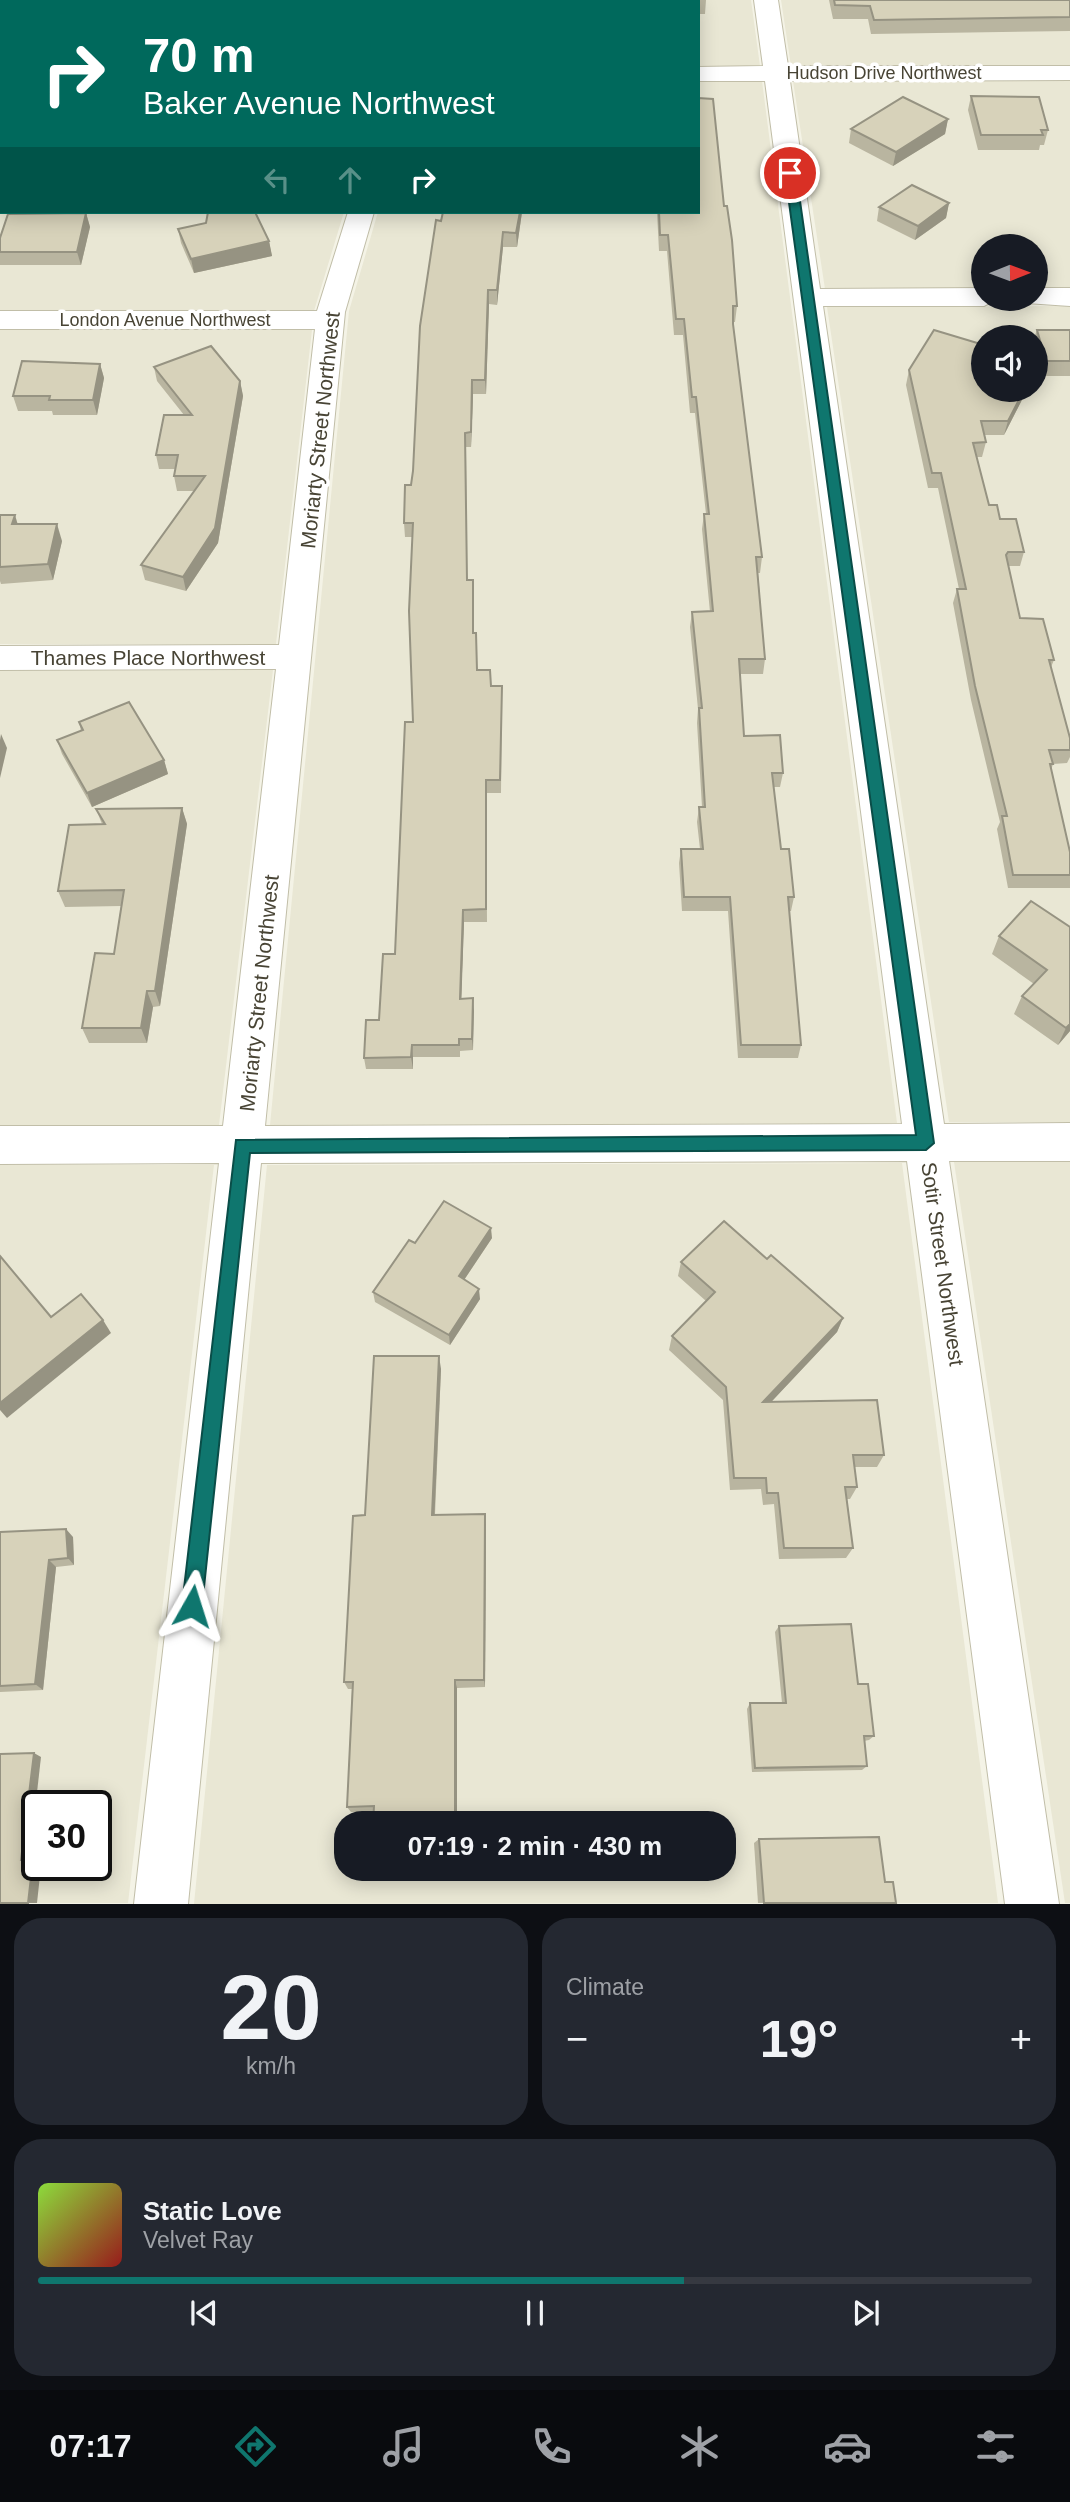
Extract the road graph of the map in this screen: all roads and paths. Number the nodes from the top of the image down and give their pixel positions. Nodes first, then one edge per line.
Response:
1 (766, 0) edge
2 (1070, 73) edge
3 (700, 74) edge
4 (776, 74) junction
5 (360, 214) edge
6 (1070, 296) edge
7 (971, 297) edge
8 (1048, 297) edge
9 (808, 298) junction
10 (0, 320) edge
11 (331, 320) junction
12 (0, 657) edge
13 (295, 657) junction
14 (1070, 1142) edge
15 (926, 1143) junction
16 (0, 1145) edge
17 (242, 1145) junction
18 (161, 1903) edge
19 (1031, 1903) edge

1 - 4 street, Sotir Street Northwest
2 - 4 street, Hudson Drive Northwest
3 - 4 street, Hudson Drive Northwest
4 - 9 street, Sotir Street Northwest
5 - 11 street, Moriarty Street Northwest
6 - 8 street
7 - 9 street
9 - 15 street, Sotir Street Northwest
10 - 11 street, London Avenue Northwest
11 - 13 street, Moriarty Street Northwest
12 - 13 street, Thames Place Northwest
13 - 17 street, Moriarty Street Northwest
14 - 15 street
15 - 17 street
15 - 19 street, Sotir Street Northwest
16 - 17 street
17 - 18 street, Moriarty Street Northwest

